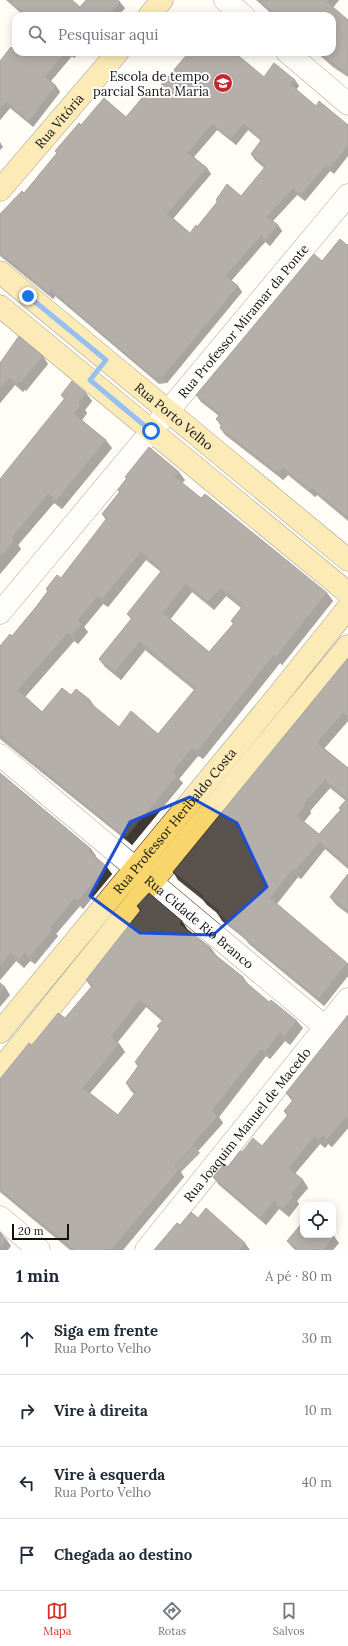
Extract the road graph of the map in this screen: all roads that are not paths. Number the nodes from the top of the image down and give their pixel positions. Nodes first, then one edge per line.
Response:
1 (162, 0) edge
2 (225, 0) edge
3 (152, 12) edge
4 (239, 12) edge
5 (115, 56) edge
6 (292, 56) edge
7 (348, 104) edge
8 (0, 190) edge
9 (348, 195) edge
10 (0, 272) edge
11 (28, 296) junction
12 (6, 311) edge
13 (106, 360) junction
14 (90, 380) junction
15 (168, 410) junction
16 (151, 431) junction
17 (348, 560) edge
18 (348, 593) edge
19 (348, 608) edge
20 (0, 613) edge
21 (348, 646) edge
22 (0, 755) edge
23 (134, 867) junction
24 (152, 882) junction
25 (348, 999) edge
26 (325, 1027) junction
27 (0, 1032) edge
28 (0, 1070) edge
29 (0, 1217) edge
30 (39, 1250) edge
31 (146, 1250) edge

1 - 3 main road
2 - 4 street
5 - 8 main road, Rua Vitória
6 - 7 street
9 - 15 street, Rua Professor Miramar da Ponte
10 - 11 main road, Rua Porto Velho
11 - 12 main road
11 - 13 main road, Rua Porto Velho
12 - 14 main road, Rua Porto Velho
13 - 14 main road
13 - 15 main road, Rua Porto Velho
14 - 16 main road, Rua Porto Velho
15 - 16 street, Rua Professor Miramar da Ponte
15 - 17 main road, Rua Porto Velho
16 - 18 main road, Rua Porto Velho
16 - 20 street, Rua Professor Miramar da Ponte
19 - 23 main road, Rua Professor Heribaldo Costa
21 - 24 main road, Rua Professor Heribaldo Costa
22 - 23 street, Rua Cidade Rio Branco
23 - 24 street, Rua Cidade Rio Branco
23 - 27 main road, Rua Professor Heribaldo Costa
24 - 26 street, Rua Cidade Rio Branco
24 - 28 main road, Rua Professor Heribaldo Costa
25 - 26 street, Rua Joaquim Manuel de Macedo
26 - 31 street, Rua Joaquim Manuel de Macedo
29 - 30 street

